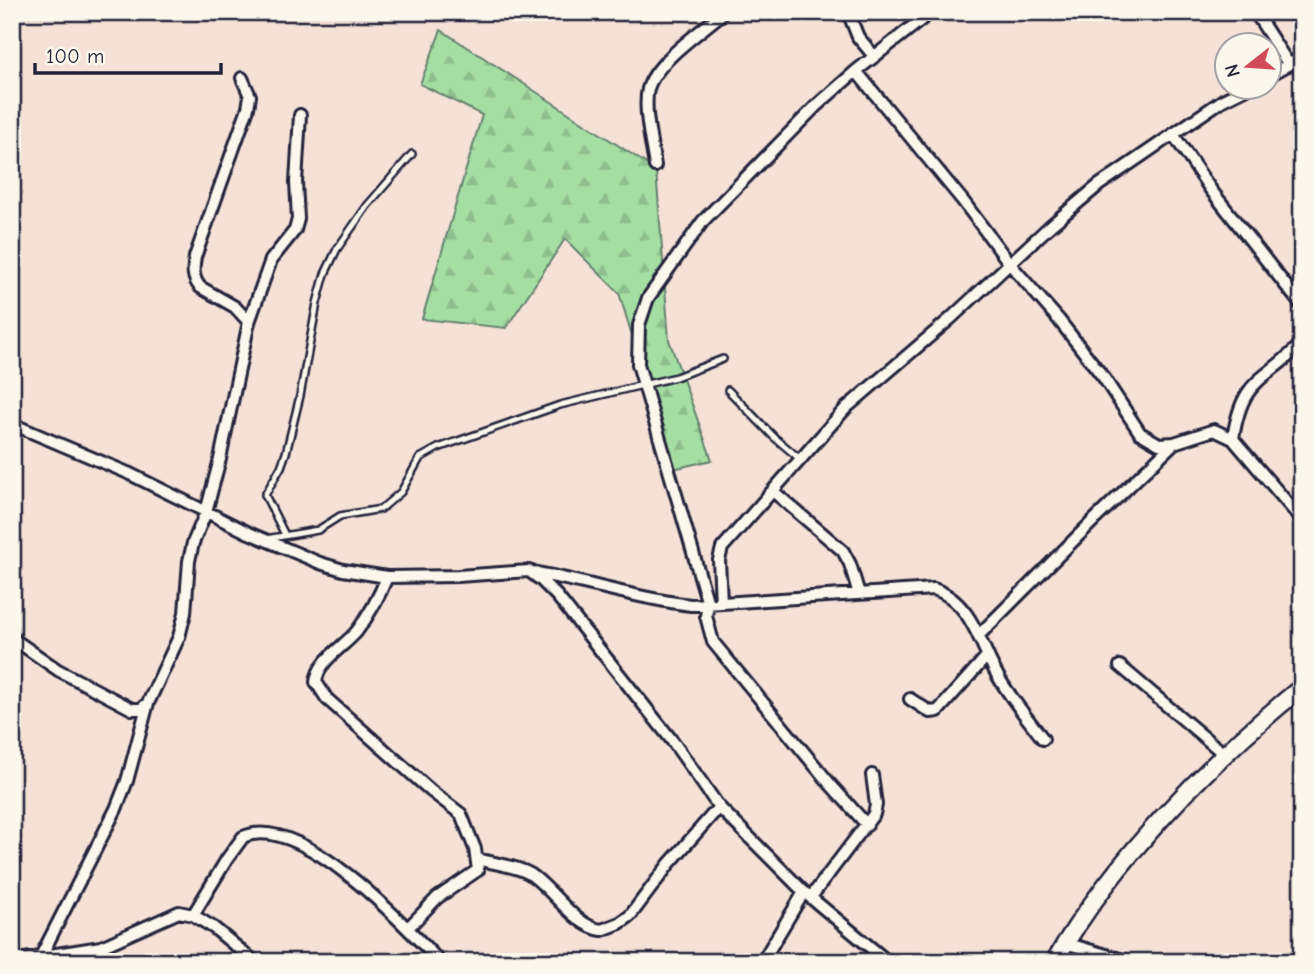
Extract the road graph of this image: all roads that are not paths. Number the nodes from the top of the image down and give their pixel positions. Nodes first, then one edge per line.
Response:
1 (724, 12) edge
2 (848, 12) edge
3 (931, 12) edge
4 (1255, 12) edge
5 (874, 56) junction
6 (1302, 57) edge
7 (1289, 65) junction
8 (1282, 69) edge
9 (856, 71) junction
10 (242, 78) dead end
11 (1220, 102) edge
12 (300, 116) dead end
13 (1173, 134) junction
14 (412, 154) dead end
15 (655, 166) dead end
16 (1010, 264) junction
17 (1302, 306) edge
18 (249, 322) junction
19 (1302, 343) edge
20 (723, 359) dead end
21 (643, 386) junction
22 (728, 390) dead end
23 (12, 424) edge
24 (1233, 439) junction
25 (1174, 443) junction
26 (800, 459) junction
27 (774, 492) junction
28 (206, 512) junction
29 (1302, 520) edge
30 (285, 535) junction
31 (263, 539) junction
32 (529, 571) junction
33 (387, 578) junction
34 (859, 594) junction
35 (721, 602) junction
36 (708, 604) junction
37 (979, 635) junction
38 (12, 638) edge
39 (987, 656) junction
40 (1120, 666) dead end
41 (1302, 687) edge
42 (910, 699) dead end
43 (148, 704) junction
44 (1043, 739) dead end
45 (1224, 754) junction
46 (872, 775) dead end
47 (719, 807) junction
48 (867, 825) junction
49 (478, 859) junction
50 (807, 894) junction
51 (193, 915) junction
52 (408, 928) junction
53 (1065, 943) junction
54 (41, 956) junction
55 (12, 961) edge
56 (255, 962) edge
57 (440, 962) edge
58 (762, 962) edge
59 (888, 962) edge
60 (1054, 962) edge
61 (1130, 962) edge

1 - 15 street
2 - 5 street
3 - 5 street
4 - 7 street
5 - 9 street
6 - 7 street
7 - 8 street
9 - 16 street
9 - 21 street
10 - 18 street
11 - 13 street
12 - 18 street
13 - 16 street
13 - 17 street
14 - 30 lane
16 - 25 street
16 - 26 street
18 - 28 street
19 - 24 street
20 - 21 lane
21 - 30 lane
21 - 36 street
22 - 26 lane
23 - 28 street
24 - 25 street
24 - 29 street
25 - 37 street
26 - 27 street
27 - 34 street
27 - 35 street
28 - 31 street
28 - 43 street
30 - 31 lane
31 - 33 street
32 - 33 street
32 - 36 street
32 - 47 street
33 - 49 street
34 - 35 street
34 - 37 street
35 - 36 street
36 - 48 street
37 - 39 street
38 - 43 street
39 - 42 street
39 - 44 street
40 - 45 street
41 - 45 street
43 - 54 street
45 - 53 street
46 - 48 street
47 - 49 street
47 - 50 street
48 - 50 street
49 - 52 street
50 - 58 street
50 - 59 street
51 - 52 street
51 - 54 street
51 - 56 street
52 - 57 street
53 - 60 street
53 - 61 street
54 - 55 street

